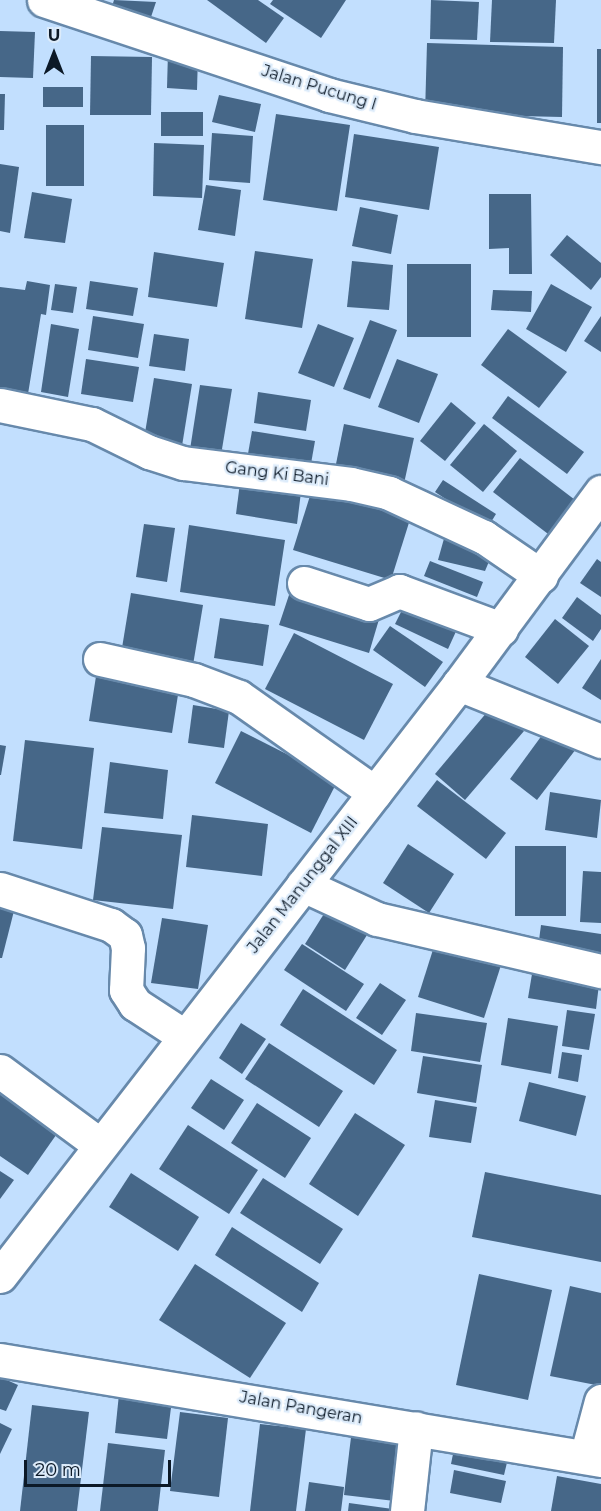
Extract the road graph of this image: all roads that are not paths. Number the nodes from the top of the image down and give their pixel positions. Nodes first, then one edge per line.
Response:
1 (44, 0) edge
2 (601, 147) edge
3 (0, 405) edge
4 (601, 492) edge
5 (541, 576) junction
6 (304, 583) dead end
7 (501, 629) junction
8 (100, 659) dead end
9 (459, 684) junction
10 (601, 741) edge
11 (375, 793) junction
12 (303, 885) junction
13 (0, 889) edge
14 (601, 971) edge
15 (184, 1036) junction
16 (0, 1071) edge
17 (100, 1145) junction
18 (0, 1276) edge
19 (0, 1360) edge
20 (601, 1401) edge
21 (416, 1428) junction
22 (594, 1459) edge
23 (407, 1511) edge

1 - 2 street, Jalan Pucung I
3 - 5 street, Gang Ki Bani
4 - 5 street, Jalan Manunggal XIII
5 - 7 street, Jalan Manunggal XIII
6 - 7 street
7 - 9 street, Jalan Manunggal XIII
8 - 11 street
9 - 10 street
9 - 11 street, Jalan Manunggal XIII
11 - 12 street, Jalan Manunggal XIII
12 - 14 street
12 - 15 street, Jalan Manunggal XIII
13 - 15 street
15 - 17 street, Jalan Manunggal XIII
16 - 17 street
17 - 18 street, Jalan Manunggal XIII
19 - 21 street, Jalan Pangeran
20 - 22 street
21 - 22 street, Jalan Pangeran
21 - 23 street

